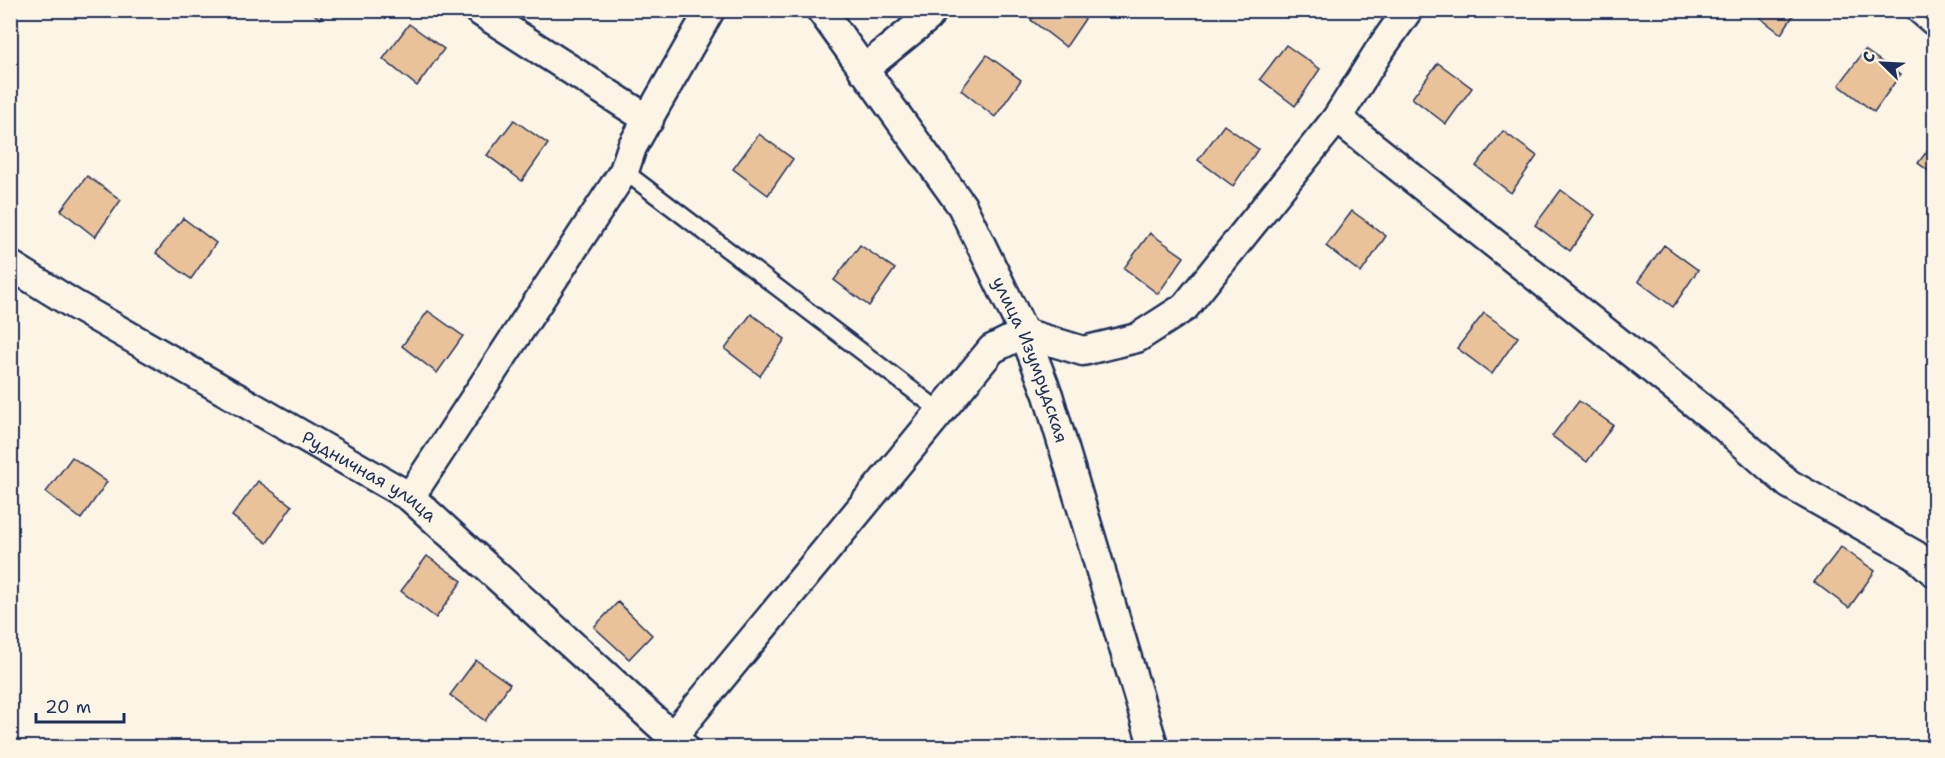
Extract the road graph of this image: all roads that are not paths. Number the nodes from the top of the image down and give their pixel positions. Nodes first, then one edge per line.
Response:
1 (478, 10) edge
2 (710, 10) edge
3 (821, 10) edge
4 (933, 10) edge
5 (1408, 10) edge
6 (1921, 10) edge
7 (1935, 21) edge
8 (863, 70) junction
9 (1337, 118) junction
10 (649, 120) junction
11 (624, 171) junction
12 (10, 265) edge
13 (1024, 333) junction
14 (940, 411) junction
15 (410, 497) junction
16 (1935, 572) edge
17 (679, 742) edge
18 (1154, 747) edge

1 - 10 street
2 - 10 street
3 - 8 street, улица Изумрудская
4 - 8 street
5 - 9 street
6 - 7 street
8 - 13 street, улица Изумрудская
9 - 13 street
9 - 16 street
10 - 11 street
11 - 14 lane
11 - 15 street
12 - 15 street, Рудничная улица
13 - 14 street
13 - 18 street, улица Изумрудская
14 - 17 street
15 - 17 street, Рудничная улица

